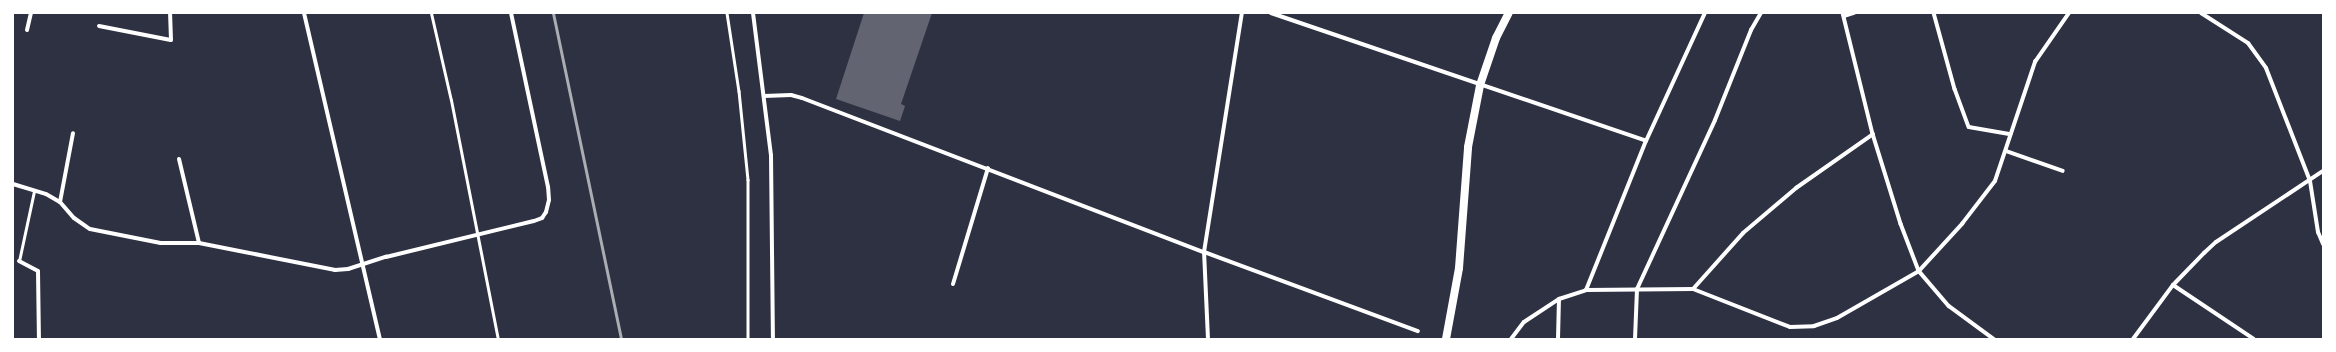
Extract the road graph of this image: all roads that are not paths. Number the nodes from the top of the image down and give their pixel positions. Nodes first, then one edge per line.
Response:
1 (31, 13) edge
2 (170, 13) edge
3 (304, 13) edge
4 (431, 13) edge
5 (511, 13) edge
6 (752, 13) edge
7 (1242, 13) edge
8 (1271, 13) edge
9 (1509, 13) edge
10 (1705, 13) edge
11 (1761, 13) edge
12 (1854, 13) edge
13 (1934, 13) edge
14 (2069, 13) edge
15 (2201, 13) edge
16 (1844, 14) edge
17 (100, 26) dead end
18 (27, 30) dead end
19 (1480, 85) junction
20 (764, 96) junction
21 (73, 133) dead end
22 (1873, 134) junction
23 (2010, 134) junction
24 (1646, 141) junction
25 (2006, 151) junction
26 (179, 159) dead end
27 (988, 168) junction
28 (2063, 171) dead end
29 (2323, 171) edge
30 (2310, 181) junction
31 (13, 184) edge
32 (34, 191) junction
33 (60, 202) junction
34 (476, 235) junction
35 (199, 243) junction
36 (2323, 244) edge
37 (1204, 252) junction
38 (19, 261) joint
39 (362, 264) junction
40 (1919, 271) junction
41 (953, 284) dead end
42 (2174, 285) junction
43 (1637, 289) junction
44 (1693, 289) junction
45 (1586, 290) junction
46 (1559, 299) junction
47 (1418, 331) dead end
48 (39, 339) edge
49 (380, 339) edge
50 (498, 339) edge
51 (773, 339) edge
52 (1208, 339) edge
53 (1446, 339) edge
54 (1511, 339) edge
55 (1558, 339) edge
56 (1634, 339) edge
57 (1994, 339) edge
58 (2133, 339) edge
59 (2254, 339) edge

1 - 18 street
2 - 17 street
3 - 39 street
4 - 34 lane
5 - 34 street
6 - 20 street
7 - 37 street
8 - 19 street
9 - 19 main road
10 - 24 street
11 - 43 street
12 - 16 street
13 - 23 street
14 - 23 street
15 - 30 street
16 - 22 street
19 - 24 street
19 - 53 main road
20 - 27 street
20 - 51 street
21 - 33 street
22 - 40 street
22 - 44 street
23 - 25 street
24 - 45 street
25 - 28 street
25 - 40 street
26 - 35 street
27 - 37 street
27 - 41 street
29 - 30 street
30 - 36 street
30 - 42 street
31 - 32 street
32 - 33 street
32 - 38 lane
33 - 35 street
34 - 39 street
34 - 50 lane
35 - 39 street
37 - 47 street
37 - 52 street
38 - 48 street
39 - 49 street
40 - 44 street
40 - 57 street
42 - 58 street
42 - 59 street
43 - 44 street
43 - 45 street
43 - 56 street
45 - 46 street
46 - 54 street
46 - 55 street

